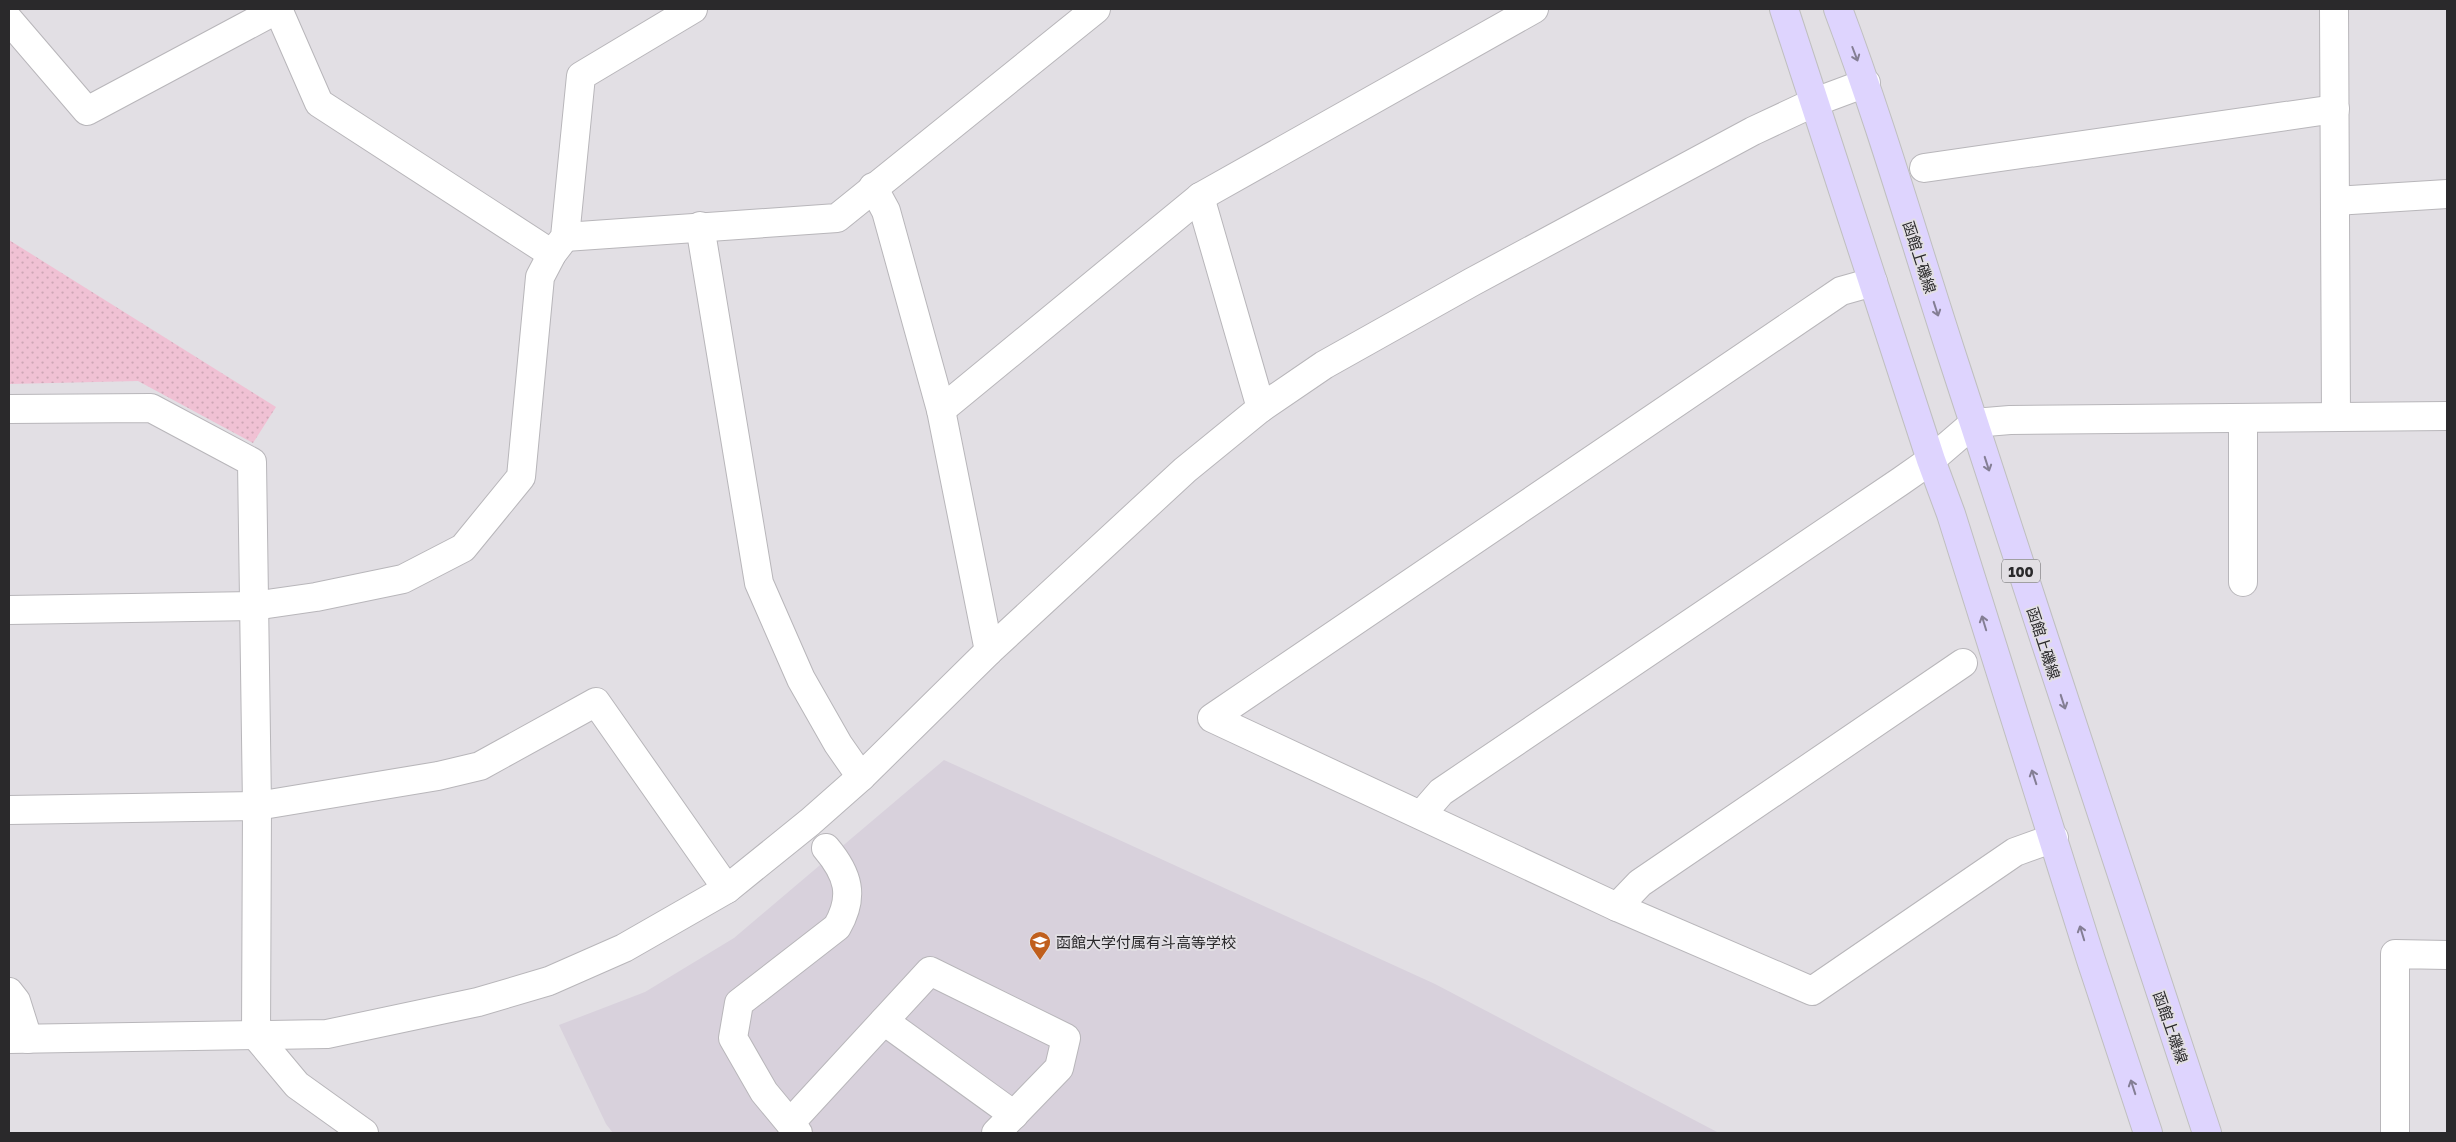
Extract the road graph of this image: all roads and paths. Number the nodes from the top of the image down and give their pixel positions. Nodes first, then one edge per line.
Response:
1 (278, 9) edge
2 (694, 9) edge
3 (1096, 9) edge
4 (1534, 9) edge
5 (1784, 9) edge
6 (1838, 9) edge
7 (2334, 9) edge
8 (9, 20) edge
9 (1866, 83) junction
10 (1815, 102) junction
11 (2335, 109) junction
12 (1924, 168) dead end
13 (873, 187) junction
14 (2447, 194) edge
15 (1200, 196) junction
16 (2336, 202) junction
17 (700, 226) junction
18 (558, 246) junction
19 (1873, 282) junction
20 (1260, 408) junction
21 (9, 409) edge
22 (940, 410) junction
23 (2447, 416) edge
24 (2336, 417) junction
25 (2243, 418) junction
26 (1974, 423) junction
27 (1931, 460) junction
28 (2242, 582) dead end
29 (254, 606) junction
30 (9, 610) edge
31 (989, 651) junction
32 (1963, 663) dead end
33 (861, 777) junction
34 (256, 806) junction
35 (9, 810) edge
36 (1421, 815) junction
37 (2054, 838) junction
38 (826, 848) dead end
39 (727, 888) junction
40 (1618, 907) junction
41 (2447, 955) edge
42 (9, 992) edge
43 (884, 1021) junction
44 (256, 1036) junction
45 (18, 1039) edge
46 (1005, 1124) edge
47 (794, 1128) edge
48 (364, 1133) edge
49 (2148, 1133) edge
50 (2207, 1133) edge
51 (2395, 1133) edge

1 - 8 street
1 - 18 street
2 - 18 street
3 - 13 street
4 - 15 street
5 - 10 main road
6 -> 9 main road, 函館上磯線 / 100
7 - 11 street
9 - 10 street
9 -> 26 main road, 函館上磯線 / 100
10 - 19 main road
10 - 20 street
11 - 12 street
11 - 16 street
13 - 17 street
13 - 22 street
14 - 16 street
15 - 20 street
15 - 22 street
16 - 24 street
17 - 18 street
17 - 33 street
18 - 29 street
19 - 27 main road
19 - 36 street
20 - 31 street
21 - 29 street
22 - 31 street
23 - 24 street
24 - 25 street
25 - 26 street
25 - 28 street
26 - 27 street
26 -> 50 main road, 函館上磯線 / 100
27 - 36 street
37 -> 27 main road
29 - 30 street
29 - 34 street
31 - 33 street
32 - 40 street
33 - 39 street
34 - 35 street
34 - 39 street
34 - 44 street
36 - 40 street
37 - 40 street
49 -> 37 main road
38 - 47 street
39 - 44 street
41 - 51 street
42 - 45 street
43 - 46 street
43 - 46 street
43 - 47 street
44 - 45 street
44 - 48 street

